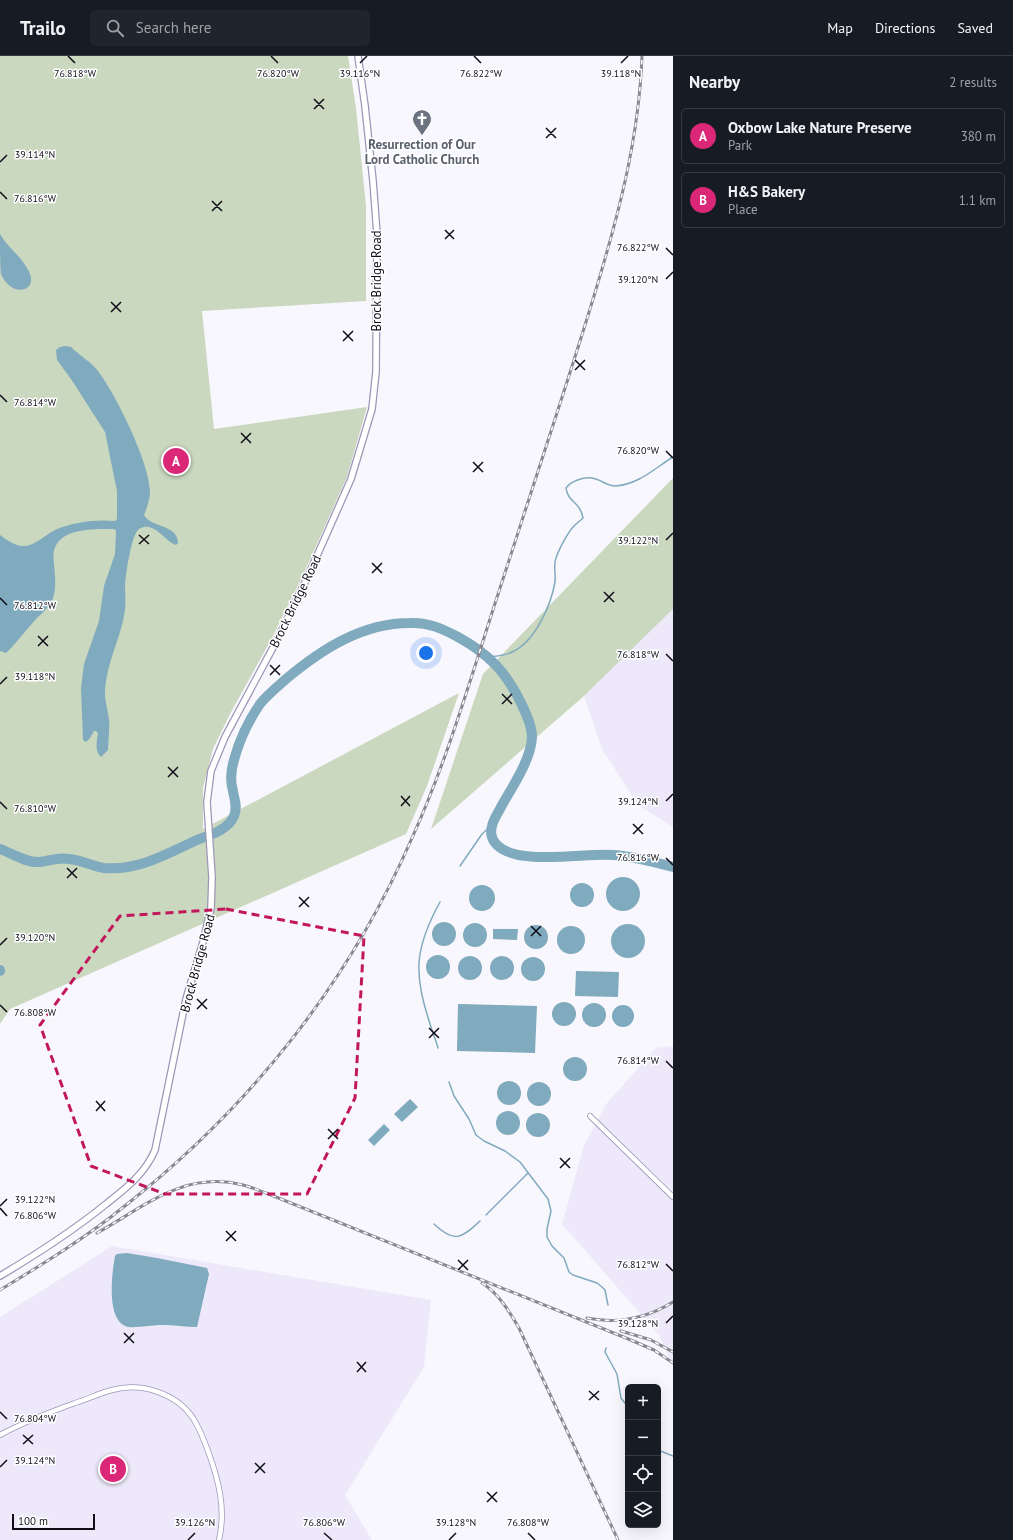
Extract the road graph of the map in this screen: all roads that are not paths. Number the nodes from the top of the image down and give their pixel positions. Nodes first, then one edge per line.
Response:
1 (358, 56) edge
2 (590, 1116) dead end
3 (673, 1197) edge
4 (0, 1276) edge
5 (0, 1435) edge
6 (219, 1540) edge

1 - 4 street, Brock Bridge Road
2 - 3 street
5 - 6 street

